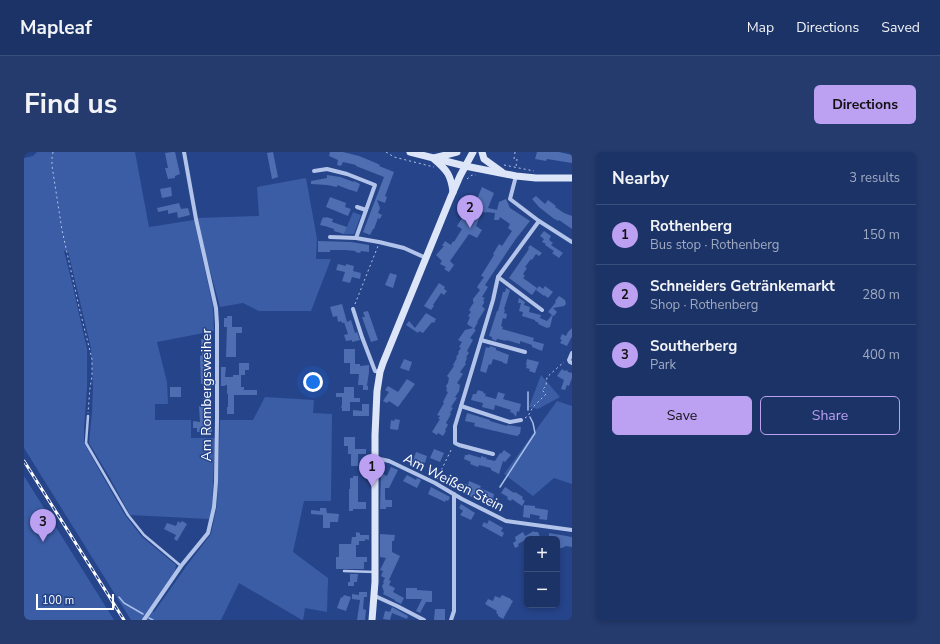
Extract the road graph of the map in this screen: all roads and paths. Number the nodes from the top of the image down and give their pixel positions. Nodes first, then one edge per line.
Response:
1 (53, 152) edge
2 (184, 152) edge
3 (386, 152) edge
4 (410, 152) edge
5 (457, 152) edge
6 (473, 152) edge
7 (482, 152) edge
8 (515, 152) edge
9 (432, 158) junction
10 (465, 166) junction
11 (438, 168) dead end
12 (516, 168) dead end
13 (314, 171) dead end
14 (505, 174) junction
15 (516, 176) junction
16 (572, 178) edge
17 (453, 193) junction
18 (356, 207) dead end
19 (366, 210) junction
20 (539, 221) junction
21 (330, 237) dead end
22 (356, 238) junction
23 (379, 242) junction
24 (572, 242) edge
25 (426, 258) junction
26 (498, 277) junction
27 (353, 308) joint
28 (542, 310) dead end
29 (481, 340) junction
30 (524, 352) dead end
31 (572, 353) edge
32 (570, 362) edge
33 (380, 372) junction
34 (461, 406) junction
35 (88, 416) joint
36 (521, 420) joint
37 (455, 443) junction
38 (492, 454) dead end
39 (375, 458) junction
40 (435, 483) junction
41 (454, 494) junction
42 (572, 530) edge
43 (182, 566) junction
44 (344, 571) dead end
45 (375, 572) junction
46 (374, 596) junction
47 (144, 620) edge
48 (372, 620) edge
49 (424, 620) edge
50 (452, 620) edge

1 - 35 path
2 - 43 street, Am Rombergsweiher
3 - 11 path
4 - 9 street
5 - 9 street
6 - 10 street
7 - 14 street
8 - 12 path
9 - 10 street
9 - 17 street
10 - 14 street
10 - 17 street
13 - 19 street
14 - 15 street
15 - 16 street
15 - 20 street
17 - 25 street
18 - 19 street
19 - 22 street
20 - 24 street
20 - 26 street
21 - 22 street
22 - 23 street
23 - 25 street
23 - 27 path
25 - 33 street
26 - 28 street
26 - 29 street
27 - 33 street
29 - 30 street
29 - 34 street
31 - 32 street
32 - 36 path
33 - 39 street
34 - 36 street
34 - 37 street
35 - 43 lane
37 - 38 street
37 - 40 path
39 - 40 street, Am Weißen Stein
39 - 45 street
40 - 41 street, Am Weißen Stein
41 - 42 street, Am Weißen Stein
41 - 50 street
43 - 47 street, Am Rombergsweiher
44 - 45 lane
45 - 46 street
46 - 48 street
46 - 49 street

